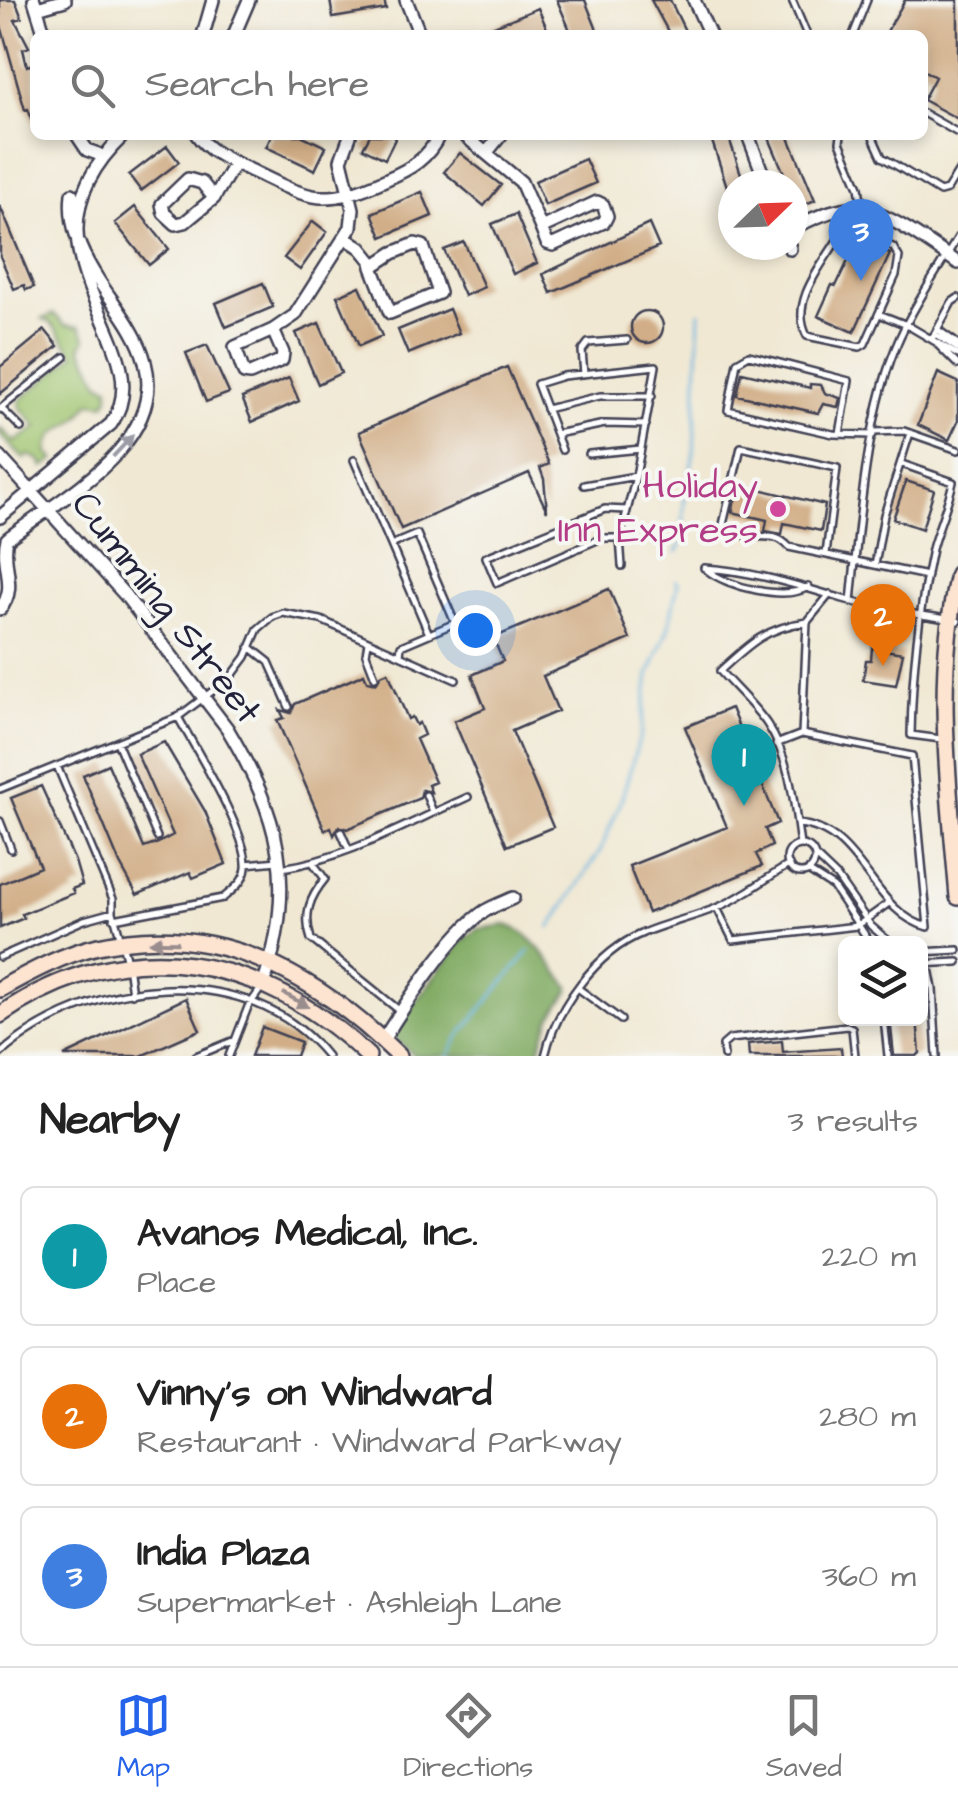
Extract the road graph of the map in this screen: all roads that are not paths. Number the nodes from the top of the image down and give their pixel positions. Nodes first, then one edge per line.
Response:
1 (65, 0) edge
2 (214, 0) edge
3 (248, 0) edge
4 (406, 0) edge
5 (694, 0) edge
6 (792, 0) edge
7 (867, 0) edge
8 (36, 4) edge
9 (44, 30) edge
10 (205, 30) edge
11 (236, 30) edge
12 (418, 30) edge
13 (708, 30) edge
14 (805, 30) edge
15 (856, 30) edge
16 (928, 115) edge
17 (958, 133) edge
18 (80, 140) edge
19 (117, 140) edge
20 (202, 140) edge
21 (348, 140) edge
22 (437, 140) edge
23 (472, 140) edge
24 (497, 140) edge
25 (750, 140) edge
26 (840, 140) edge
27 (874, 140) edge
28 (488, 151) junction
29 (98, 154) junction
30 (235, 163) junction
31 (761, 170) edge
32 (958, 172) edge
33 (72, 194) junction
34 (350, 196) junction
35 (214, 198) junction
36 (858, 209) junction
37 (808, 222) edge
38 (847, 227) junction
39 (541, 228) junction
40 (62, 238) dead end
41 (346, 238) junction
42 (958, 238) edge
43 (952, 259) edge
44 (374, 264) junction
45 (70, 272) dead end
46 (958, 298) edge
47 (879, 314) junction
48 (907, 325) junction
49 (273, 330) junction
50 (935, 334) junction
51 (628, 340) dead end
52 (958, 349) edge
53 (65, 357) dead end
54 (958, 365) edge
55 (584, 374) junction
56 (652, 396) junction
57 (1, 409) edge
58 (546, 409) junction
59 (646, 425) junction
60 (20, 428) dead end
61 (556, 434) junction
62 (840, 434) junction
63 (874, 434) junction
64 (910, 434) junction
65 (641, 449) junction
66 (562, 450) dead end
67 (958, 450) edge
68 (589, 454) dead end
69 (0, 457) edge
70 (354, 460) dead end
71 (902, 464) junction
72 (636, 476) junction
73 (584, 484) dead end
74 (32, 489) junction
75 (49, 508) junction
76 (627, 510) junction
77 (0, 517) edge
78 (4, 536) edge
79 (620, 538) junction
80 (391, 545) junction
81 (826, 554) junction
82 (855, 561) junction
83 (875, 565) junction
84 (622, 566) dead end
85 (958, 574) edge
86 (927, 576) junction
87 (808, 587) junction
88 (830, 594) junction
89 (850, 602) junction
90 (0, 609) edge
91 (919, 616) junction
92 (954, 620) edge
93 (807, 622) junction
94 (429, 634) junction
95 (368, 642) junction
96 (250, 648) junction
97 (400, 655) junction
98 (375, 677) dead end
99 (456, 680) dead end
100 (204, 697) junction
101 (288, 706) dead end
102 (178, 716) junction
103 (802, 734) junction
104 (944, 740) junction
105 (116, 742) junction
106 (776, 744) junction
107 (57, 766) junction
108 (0, 789) edge
109 (426, 795) dead end
110 (468, 796) dead end
111 (434, 812) junction
112 (0, 821) edge
113 (797, 824) junction
114 (341, 832) dead end
115 (156, 837) dead end
116 (800, 845) junction
117 (12, 849) dead end
118 (349, 850) junction
119 (815, 856) junction
120 (314, 863) junction
121 (246, 864) junction
122 (282, 864) junction
123 (789, 866) junction
124 (808, 871) junction
125 (958, 896) edge
126 (513, 898) dead end
127 (889, 903) junction
128 (717, 908) junction
129 (114, 915) junction
130 (867, 919) junction
131 (857, 926) junction
132 (865, 936) edge
133 (884, 936) edge
134 (122, 943) junction
135 (958, 950) edge
136 (928, 952) edge
137 (0, 957) edge
138 (271, 962) junction
139 (958, 962) edge
140 (128, 964) junction
141 (928, 964) edge
142 (928, 974) edge
143 (928, 981) edge
144 (931, 981) junction
145 (264, 983) junction
146 (0, 989) edge
147 (578, 990) junction
148 (132, 994) junction
149 (251, 1003) junction
150 (400, 1011) junction
151 (0, 1015) edge
152 (621, 1020) dead end
153 (885, 1026) edge
154 (236, 1040) junction
155 (382, 1040) junction
156 (0, 1054) edge
157 (326, 1055) edge
158 (196, 1056) edge
159 (229, 1056) edge
160 (370, 1056) edge
161 (399, 1056) edge
162 (545, 1056) edge
163 (724, 1056) edge
164 (854, 1056) edge
165 (888, 1056) edge
166 (937, 1056) edge

1 - 8 street
2 - 10 street
3 - 11 street
4 - 12 street
5 - 13 street
6 - 14 lane
7 - 15 lane
8 - 9 street
16 - 17 lane
18 - 29 street
19 - 29 street
20 - 30 street
21 - 34 street
22 - 34 street
23 - 28 street
24 - 28 street
25 - 31 street
26 - 36 lane
27 - 32 lane
28 - 39 street
29 - 33 street
30 - 34 street
30 - 35 street
33 - 40 street
75 -> 33 street
34 - 41 street
35 - 35 street
36 - 37 street
36 - 38 lane
36 - 43 street
38 - 47 lane
38 - 47 lane
39 - 39 street
41 - 44 street
41 - 49 street
42 - 43 lane
43 - 48 lane
44 - 44 street
45 - 74 street
46 - 50 lane
47 - 48 lane
48 - 50 lane
48 - 63 lane
49 - 49 street
50 - 52 lane
50 - 54 lane
51 - 55 lane
53 - 57 lane
55 - 56 lane
55 - 58 lane
56 - 58 lane
56 - 59 lane
57 - 60 lane
58 - 61 lane
59 - 61 lane
59 - 65 lane
61 - 66 lane
62 - 62 lane
62 - 63 lane
63 - 64 lane
63 - 82 lane
64 - 67 lane
64 - 71 lane
65 - 68 lane
65 - 72 lane
69 - 74 street, Cumming Street
70 - 80 lane
71 - 83 lane
71 - 86 lane
72 - 73 lane
72 - 76 lane
74 - 75 street, Cumming Street
74 - 77 street
75 - 78 street
75 - 100 street, Cumming Street
76 - 79 lane
76 - 79 lane
78 - 90 street
79 - 84 lane
80 - 94 lane
80 - 94 lane
81 - 81 lane
81 - 82 lane
82 - 83 lane
82 - 89 lane
83 - 86 lane
85 - 92 main road
86 - 91 lane
87 - 87 lane
87 - 88 lane
88 - 89 lane
88 - 93 lane
89 - 91 lane
91 - 92 lane
91 - 104 lane
92 - 104 main road
93 - 103 lane
93 - 106 lane
94 - 97 lane
95 - 96 lane
95 - 97 lane
95 - 98 lane
96 - 100 lane
96 - 101 lane
97 - 99 lane
100 - 102 lane
100 - 122 street, Cumming Street
102 - 105 lane
102 - 121 lane
103 - 106 lane
103 - 127 lane
104 - 125 main road
105 - 107 lane
105 - 115 lane
106 - 113 lane
107 - 108 lane
107 - 129 lane
109 - 111 lane
110 - 111 lane
111 - 118 lane
112 - 117 lane
113 - 116 lane
113 - 127 lane
114 - 118 lane
116 - 119 lane
116 - 123 lane
118 - 120 lane
119 - 124 lane
119 - 130 lane
120 - 122 lane
120 - 150 lane
121 - 122 lane
121 - 129 lane
122 - 138 street, Cumming Street
123 - 124 lane
123 - 128 lane
124 - 131 lane
126 - 150 street
127 - 130 lane
128 - 131 lane
128 - 147 lane
129 - 134 lane
129 - 137 lane
130 - 131 lane
130 - 133 lane
131 - 132 lane
138 -> 134 main road
134 - 140 lane
134 - 146 main road
135 - 136 lane
138 - 145 street, Cumming Street
138 - 155 main road
139 - 141 lane
140 - 145 main road
140 - 148 lane
140 - 151 main road
142 - 144 lane
143 - 144 lane
144 - 166 lane
145 - 149 lane
145 -> 160 main road
147 - 152 lane
147 - 162 lane
148 - 149 lane
148 - 156 lane
149 - 154 lane
149 - 157 lane
150 - 155 street
153 - 165 lane
154 - 158 lane
154 - 159 lane
155 - 160 lane
155 - 161 main road
163 - 164 lane

